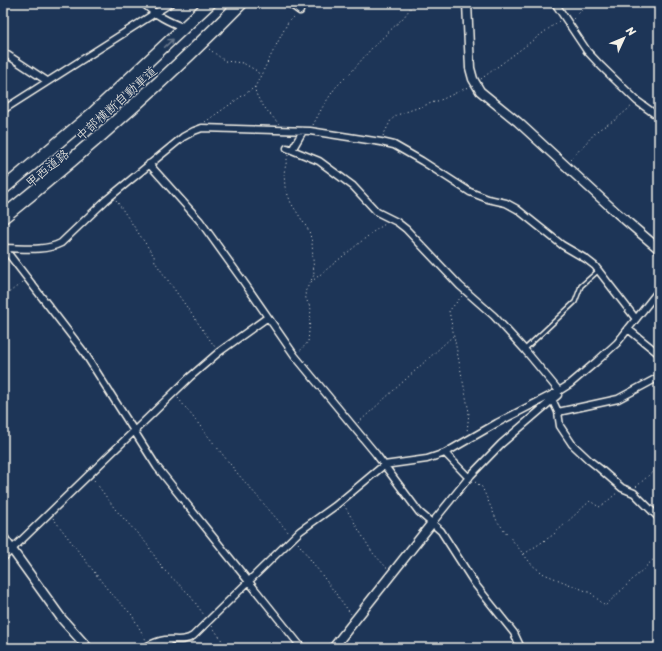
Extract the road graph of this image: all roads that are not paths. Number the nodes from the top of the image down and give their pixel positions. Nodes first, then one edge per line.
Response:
1 (143, 3) edge
2 (171, 3) edge
3 (210, 3) edge
4 (234, 3) edge
5 (241, 3) edge
6 (247, 3) edge
7 (289, 3) edge
8 (468, 3) edge
9 (555, 3) edge
10 (300, 11) road end
11 (154, 14) junction
12 (184, 28) junction
13 (3, 52) edge
14 (48, 81) junction
15 (3, 110) edge
16 (659, 117) edge
17 (303, 131) junction
18 (149, 164) junction
19 (3, 189) edge
20 (3, 210) edge
21 (3, 217) edge
22 (3, 223) edge
23 (4, 248) edge
24 (659, 249) edge
25 (598, 271) junction
26 (659, 290) edge
27 (268, 317) junction
28 (636, 320) junction
29 (628, 329) junction
30 (525, 350) junction
31 (659, 354) edge
32 (659, 377) edge
33 (570, 384) junction
34 (559, 391) junction
35 (551, 398) junction
36 (558, 412) junction
37 (134, 432) junction
38 (446, 453) junction
39 (384, 465) junction
40 (469, 478) junction
41 (659, 518) edge
42 (432, 523) junction
43 (3, 537) edge
44 (11, 549) junction
45 (3, 558) edge
46 (249, 581) junction
47 (165, 640) junction
48 (146, 647) edge
49 (88, 648) edge
50 (170, 648) edge
51 (302, 648) edge
52 (333, 648) edge
53 (521, 648) edge

1 - 11 street
2 - 11 street
3 - 12 highway, 甲西道路
4 - 20 highway, 中部横断自動車道
5 - 21 highway, 中部横断自動車道
6 - 22 highway, 甲西道路
7 - 10 street
8 - 24 street
9 - 16 street
11 - 12 street
11 - 14 street
19 -> 12 highway, 甲西道路
13 - 14 street
14 - 15 street
17 - 18 street
17 - 25 street
17 - 30 street
18 - 23 street
18 - 27 street
23 - 37 street
25 - 28 street
25 - 30 lane
26 - 28 street
27 - 37 street
27 - 39 street
28 - 29 street
29 - 31 street
29 - 33 street
30 - 34 street
32 - 36 street
33 - 34 street
33 - 35 street
34 - 35 street
35 - 36 street
35 - 38 street
35 - 40 street
36 - 41 street
37 - 44 street
37 - 46 street
38 - 39 street
38 - 40 street
39 - 42 street
39 - 46 street
40 - 42 street
42 - 52 street
42 - 53 street
43 - 44 street
44 - 45 street
44 - 49 street
46 - 47 street
46 - 51 street
47 - 48 street
47 - 50 street

